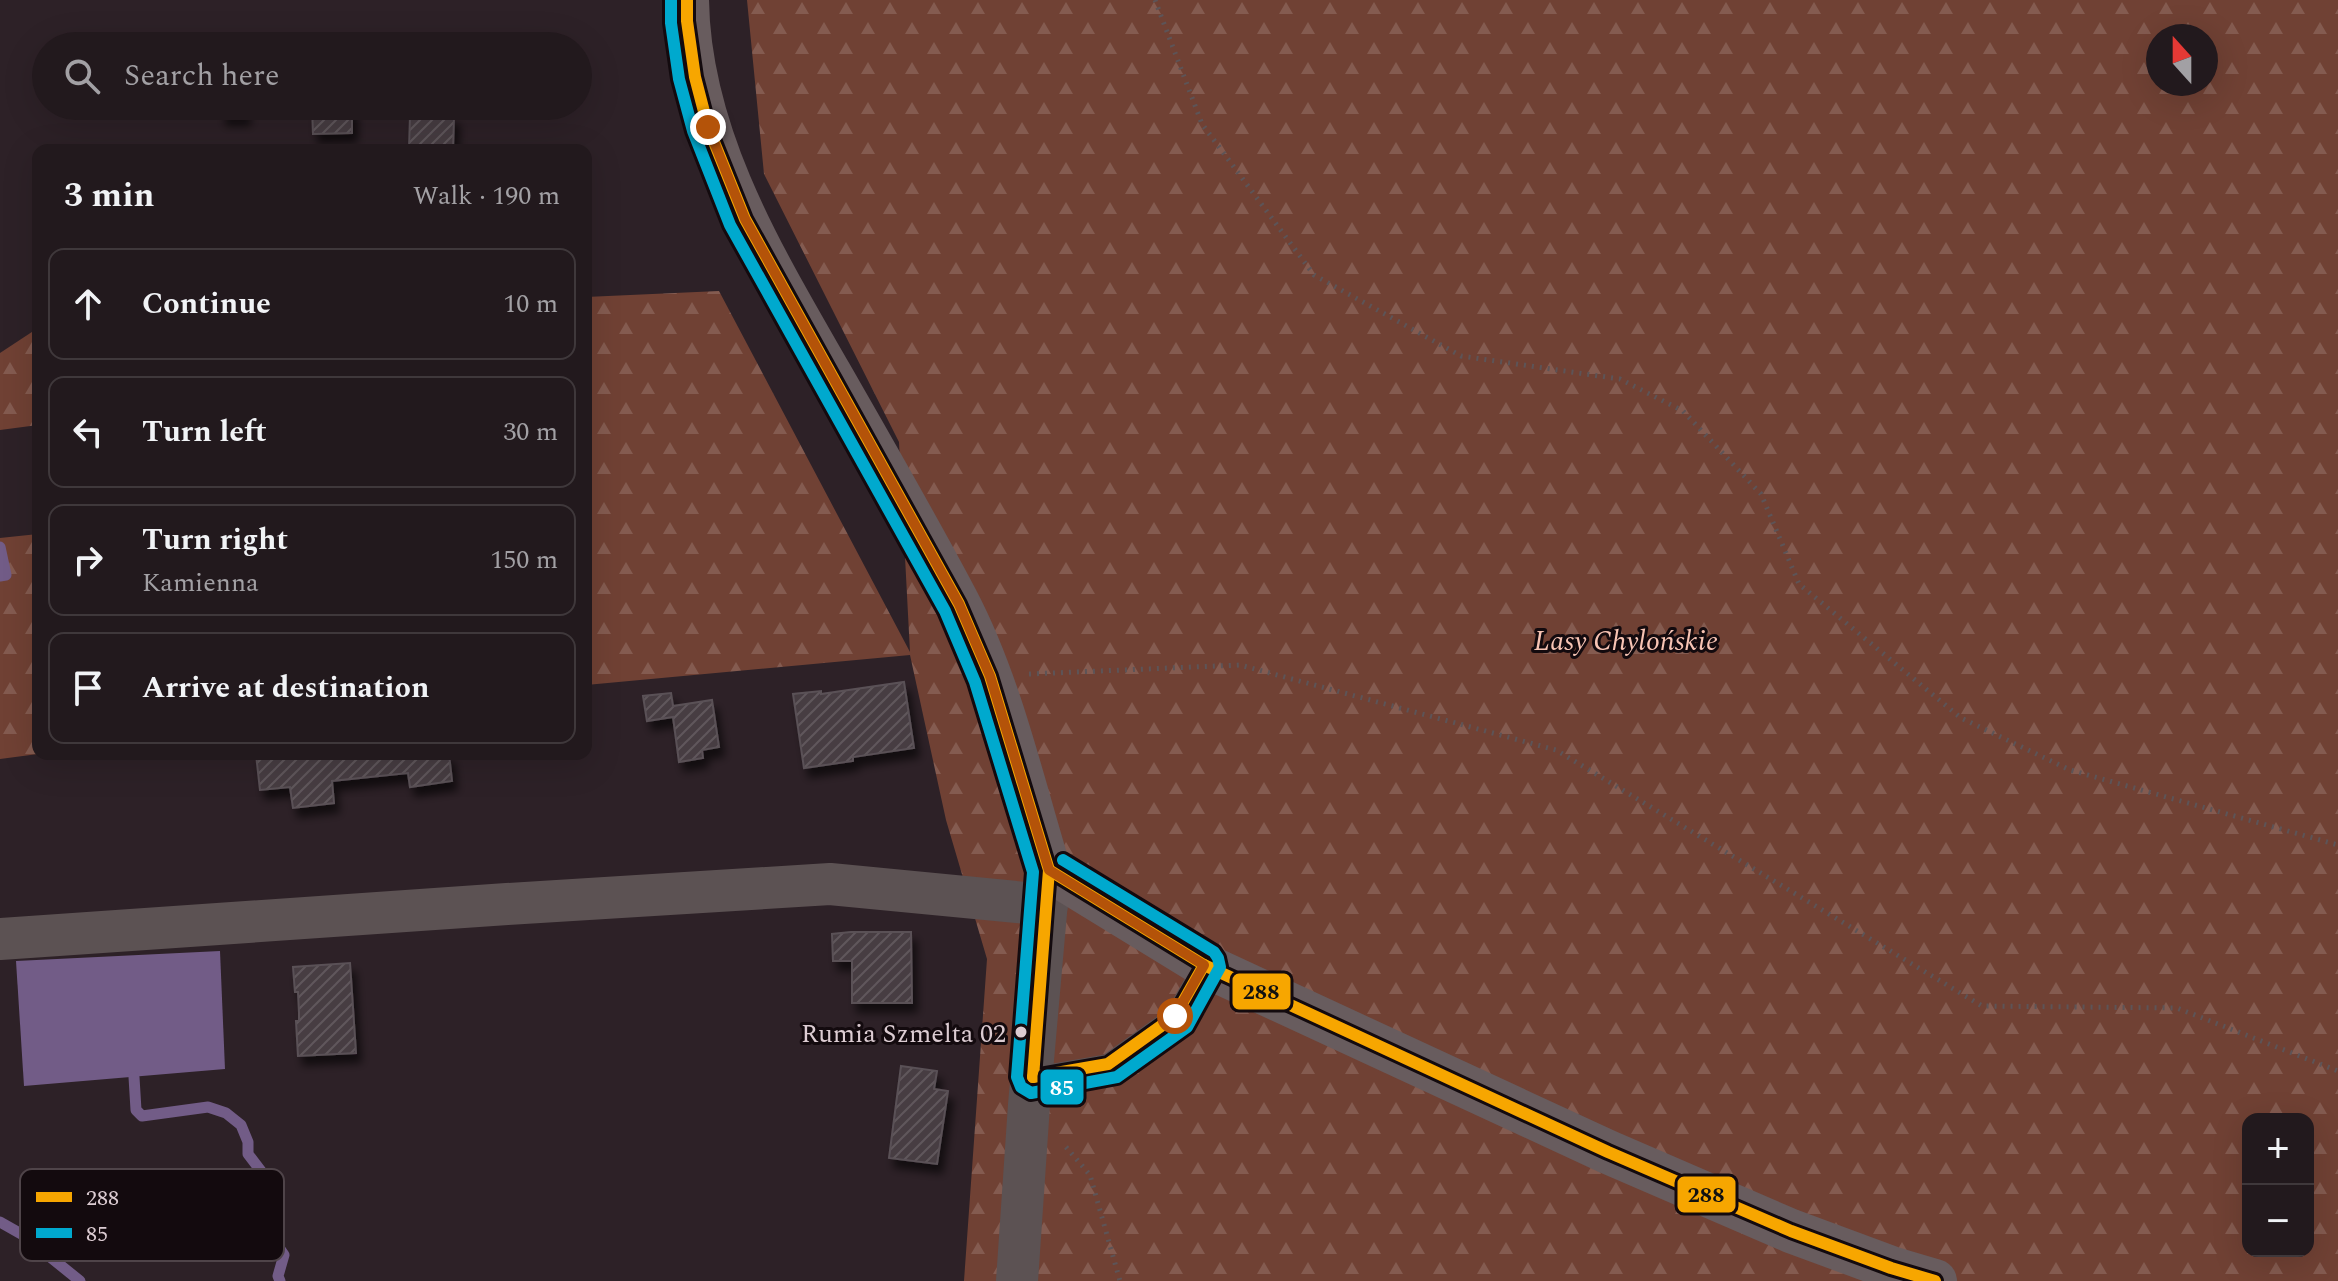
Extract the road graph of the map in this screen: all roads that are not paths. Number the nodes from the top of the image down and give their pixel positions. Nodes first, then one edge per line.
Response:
1 (687, 0) edge
2 (1048, 887) junction
3 (0, 939) edge
4 (1204, 965) junction
5 (1031, 1091) junction
6 (1017, 1281) edge
7 (1935, 1281) edge

1 - 2 street
2 - 3 street
2 - 4 street
2 - 5 street
4 - 5 lane
4 - 7 street
5 - 6 street

